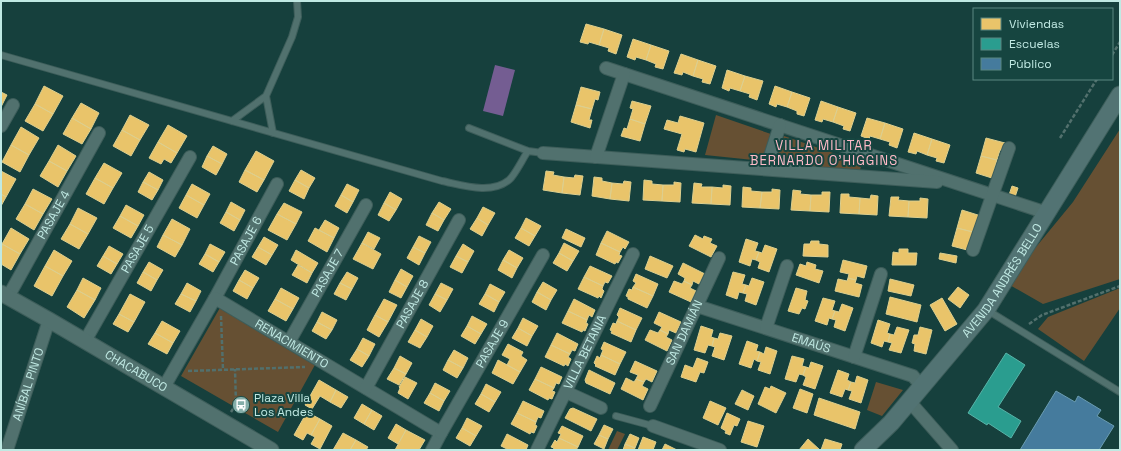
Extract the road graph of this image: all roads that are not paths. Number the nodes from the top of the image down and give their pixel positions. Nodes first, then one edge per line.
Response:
1 (297, 1) edge
2 (1, 55) edge
3 (606, 68) dead end
4 (624, 74) junction
5 (266, 96) junction
6 (1120, 96) edge
7 (13, 105) dead end
8 (232, 121) junction
9 (780, 125) junction
10 (1, 126) edge
11 (469, 128) dead end
12 (99, 133) dead end
13 (273, 133) junction
14 (1009, 148) dead end
15 (528, 151) junction
16 (543, 153) joint
17 (190, 157) dead end
18 (596, 157) junction
19 (766, 170) junction
20 (277, 184) dead end
21 (956, 184) junction
22 (992, 196) junction
23 (366, 205) dead end
24 (1047, 214) junction
25 (459, 220) dead end
26 (973, 250) dead end
27 (543, 254) dead end
28 (633, 254) dead end
29 (719, 258) dead end
30 (787, 266) dead end
31 (882, 274) dead end
32 (4, 295) edge
33 (217, 299) junction
34 (697, 306) junction
35 (986, 310) junction
36 (49, 320) junction
37 (766, 328) junction
38 (85, 341) junction
39 (288, 342) junction
40 (854, 357) junction
41 (922, 387) junction
42 (164, 388) junction
43 (366, 388) junction
44 (566, 392) junction
45 (1120, 392) edge
46 (910, 402) junction
47 (650, 406) dead end
48 (601, 408) dead end
49 (616, 416) dead end
50 (653, 426) joint
51 (441, 433) junction
52 (264, 448) edge
53 (7, 450) edge
54 (432, 450) edge
55 (537, 450) edge
56 (720, 450) edge
57 (863, 450) edge
58 (952, 450) edge

1 - 5 lane
2 - 8 lane
3 - 4 street
4 - 9 street
4 - 18 street
5 - 8 lane
5 - 13 lane
6 - 24 main road, AVENIDA ANDRÉS BELLO
7 - 10 street
8 - 13 lane
9 - 19 street
9 - 21 street
11 - 15 lane
12 - 32 street, PASAJE 4
13 - 15 lane
14 - 22 street
15 - 16 lane
16 - 18 street
17 - 38 street, PASAJE 5
18 - 19 street
19 - 21 street
20 - 33 street, PASAJE 6
21 - 22 street
22 - 24 street
22 - 26 street
23 - 39 street, PASAJE 7
24 - 35 main road, AVENIDA ANDRÉS BELLO
25 - 43 street, PASAJE 8
27 - 51 street, PASAJE 9
28 - 44 street, VILLA BETANIA
29 - 34 street, SAN DAMIÁN
30 - 37 street
31 - 40 street
32 - 36 street, CHACABUCO
33 - 39 street, RENACIMIENTO
33 - 42 street
34 - 37 street, EMAÚS
34 - 47 street, SAN DAMIÁN
35 - 41 main road, AVENIDA ANDRÉS BELLO
35 - 45 lane
36 - 38 street, CHACABUCO
36 - 53 street, ANÍBAL PINTO
37 - 40 street, EMAÚS
38 - 42 street, CHACABUCO
39 - 43 street, RENACIMIENTO
40 - 41 street, EMAÚS
41 - 46 main road, AVENIDA ANDRÉS BELLO
42 - 52 street, CHACABUCO
43 - 51 street, RENACIMIENTO
44 - 48 street
44 - 55 street, VILLA BETANIA
46 - 57 main road, AVENIDA ANDRÉS BELLO
46 - 58 street
49 - 50 lane
50 - 56 street
51 - 54 street

